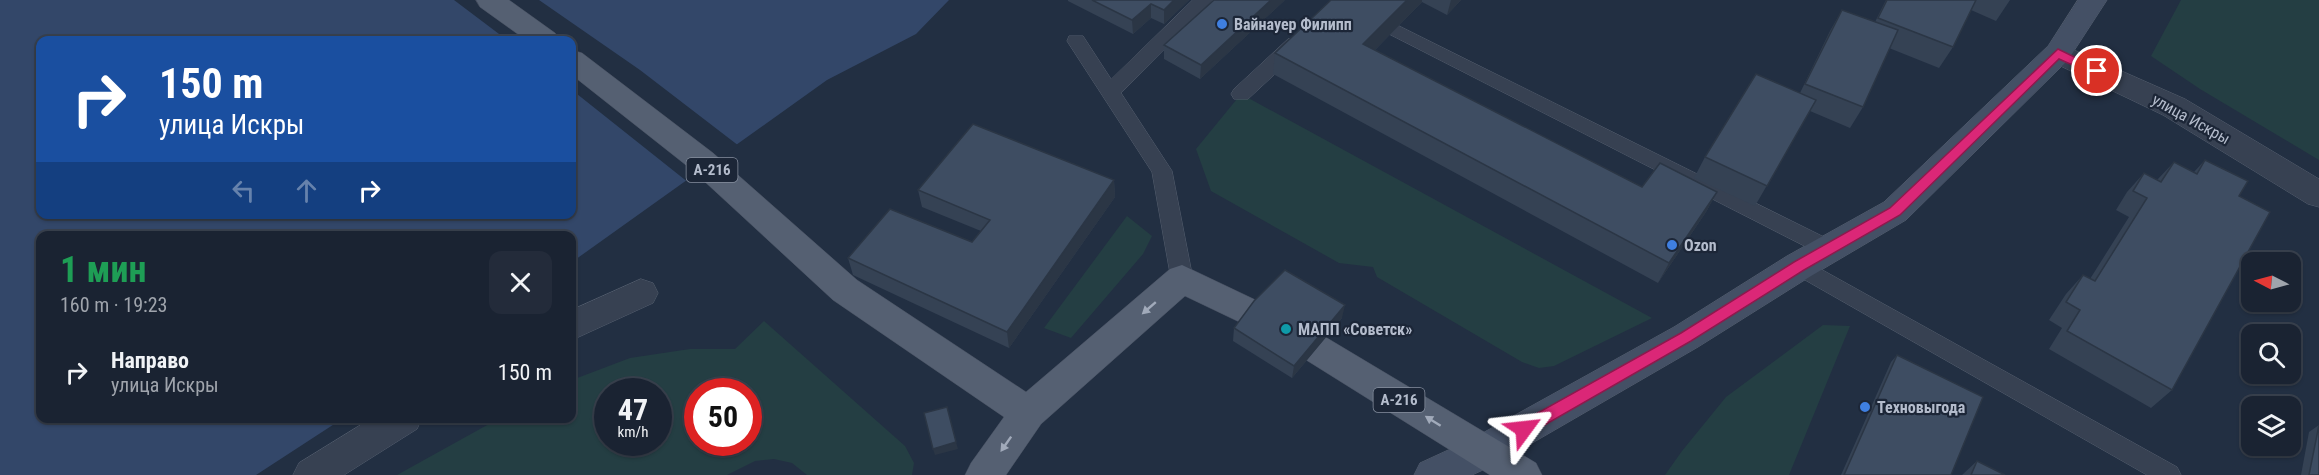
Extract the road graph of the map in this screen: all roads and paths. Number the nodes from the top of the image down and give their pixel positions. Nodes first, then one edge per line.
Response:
1 (490, 0) edge
2 (1204, 0) edge
3 (2093, 0) edge
4 (1395, 30) edge
5 (1306, 33) edge
6 (540, 36) edge
7 (1076, 41) dead end
8 (2058, 53) junction
9 (576, 63) edge
10 (1110, 92) junction
11 (1241, 94) dead end
12 (2319, 195) edge
13 (1828, 249) junction
14 (1799, 266) junction
15 (1182, 279) junction
16 (641, 294) dead end
17 (1252, 314) edge
18 (576, 324) edge
19 (1315, 348) edge
20 (1028, 413) junction
21 (396, 423) edge
22 (1483, 452) junction
23 (312, 475) edge
24 (984, 475) edge
25 (1433, 475) edge
26 (1522, 475) edge
27 (2169, 475) edge

1 - 6 main road
2 - 10 lane
3 - 8 main road
4 - 13 lane
5 - 11 lane
7 - 10 lane
8 - 12 street, улица Искры
8 - 13 main road
9 - 20 main road, А-216
10 - 15 lane
13 - 14 main road
14 - 22 main road
14 - 27 lane
15 - 17 main road
15 -> 20 main road
16 - 18 street
22 -> 19 main road, А-216
20 -> 24 main road
21 - 23 street
22 - 25 main road
22 - 26 main road, А-216

